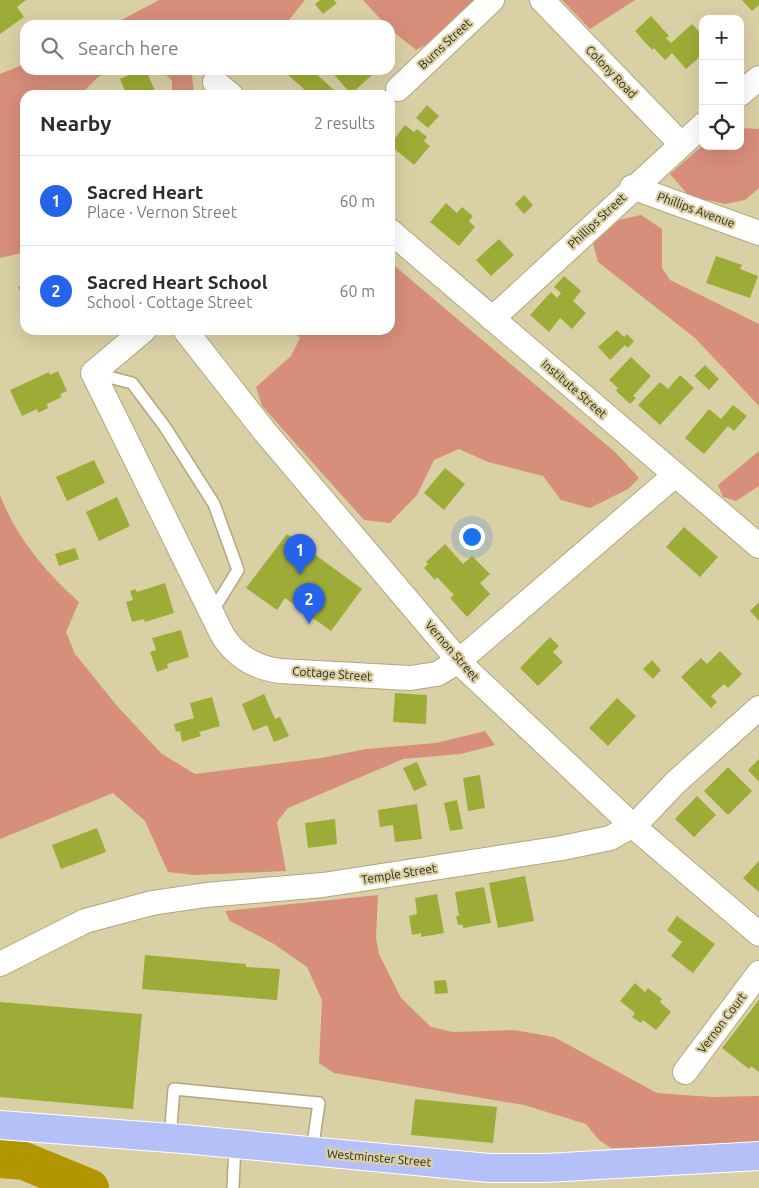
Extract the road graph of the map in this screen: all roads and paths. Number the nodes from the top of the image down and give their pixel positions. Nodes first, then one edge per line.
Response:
1 (492, 0) edge
2 (542, 0) edge
3 (759, 78) edge
4 (398, 89) dead end
5 (744, 91) edge
6 (699, 128) edge
7 (680, 143) junction
8 (632, 187) junction
9 (759, 233) edge
10 (395, 235) edge
11 (492, 319) junction
12 (138, 335) edge
13 (189, 335) edge
14 (92, 373) junction
15 (675, 475) junction
16 (759, 546) edge
17 (212, 612) junction
18 (459, 661) junction
19 (759, 708) edge
20 (633, 826) junction
21 (759, 934) edge
22 (0, 964) edge
23 (759, 973) edge
24 (685, 1072) dead end
25 (0, 1125) edge
26 (170, 1138) junction
27 (235, 1144) junction
28 (312, 1152) junction
29 (759, 1156) edge
30 (233, 1188) edge

1 - 4 street, Burns Street
2 - 7 street, Colony Road
3 - 5 street
6 - 7 street, Phillips Street
7 - 8 street, Phillips Street
8 - 9 street, Phillips Avenue
8 - 11 street, Phillips Street
10 - 11 street, Institute Street
11 - 15 street, Institute Street
12 - 14 street
13 - 18 street, Vernon Street
14 - 17 street, Cottage Street
14 - 17 lane
15 - 16 street, Institute Street
15 - 18 street, Cottage Street
17 - 18 street, Cottage Street
18 - 20 street, Vernon Street
19 - 20 street, Temple Street
20 - 21 street, Vernon Street
20 - 22 street, Temple Street
23 - 24 street, Vernon Court
25 - 26 highway, Westminster Street
26 - 27 highway, Westminster Street
26 - 28 lane
27 - 28 highway, Westminster Street
27 - 30 lane
28 - 29 highway, Westminster Street

